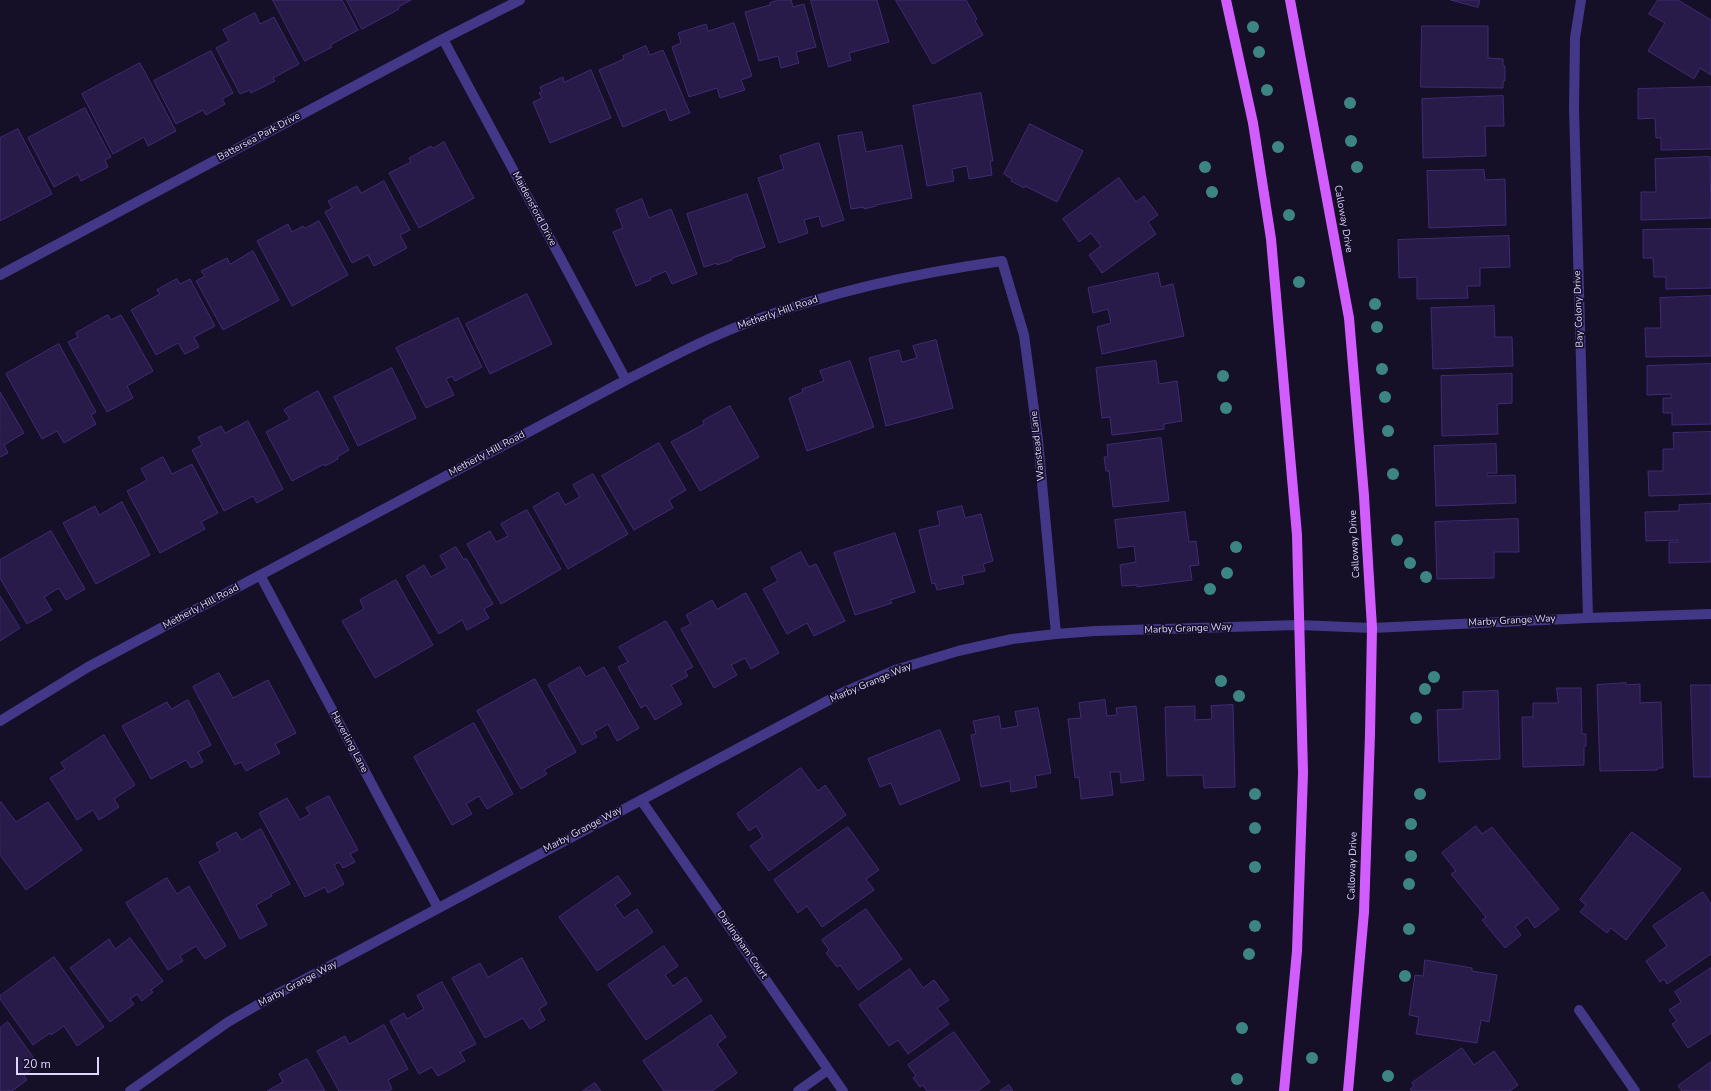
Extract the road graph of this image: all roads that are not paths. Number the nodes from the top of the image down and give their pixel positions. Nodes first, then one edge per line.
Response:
1 (520, 0) edge
2 (1226, 0) edge
3 (1290, 0) edge
4 (1581, 0) edge
5 (443, 39) junction
6 (1002, 260) joint
7 (0, 275) edge
8 (626, 380) junction
9 (260, 575) junction
10 (1711, 614) edge
11 (1588, 618) junction
12 (1298, 625) junction
13 (1372, 628) junction
14 (1056, 634) junction
15 (0, 721) edge
16 (641, 800) junction
17 (438, 908) junction
18 (1579, 1010) dead end
19 (828, 1070) junction
20 (130, 1091) edge
21 (798, 1091) edge
22 (843, 1091) edge
23 (1284, 1091) edge
24 (1348, 1091) edge
25 (1635, 1091) edge

1 - 5 street, Battersea Park Drive
2 - 12 main road
3 - 13 main road, Calloway Drive
4 - 11 street, Bay Colony Drive
5 - 7 street, Battersea Park Drive
5 - 8 street, Maidensford Drive
6 - 8 street, Metherly Hill Road
6 - 14 street, Wanstead Lane
8 - 9 street, Metherly Hill Road
9 - 15 street, Metherly Hill Road
9 - 17 street, Haverling Lane
10 - 11 street, Marby Grange Way
11 - 13 street, Marby Grange Way
12 - 13 street, Marby Grange Way
12 - 14 street, Marby Grange Way
12 - 23 main road
13 - 24 main road, Calloway Drive
14 - 16 street, Marby Grange Way
16 - 17 street, Marby Grange Way
16 - 19 street, Darlingham Court
17 - 20 street, Marby Grange Way
18 - 25 street
19 - 21 street
19 - 22 street, Darlingham Court

